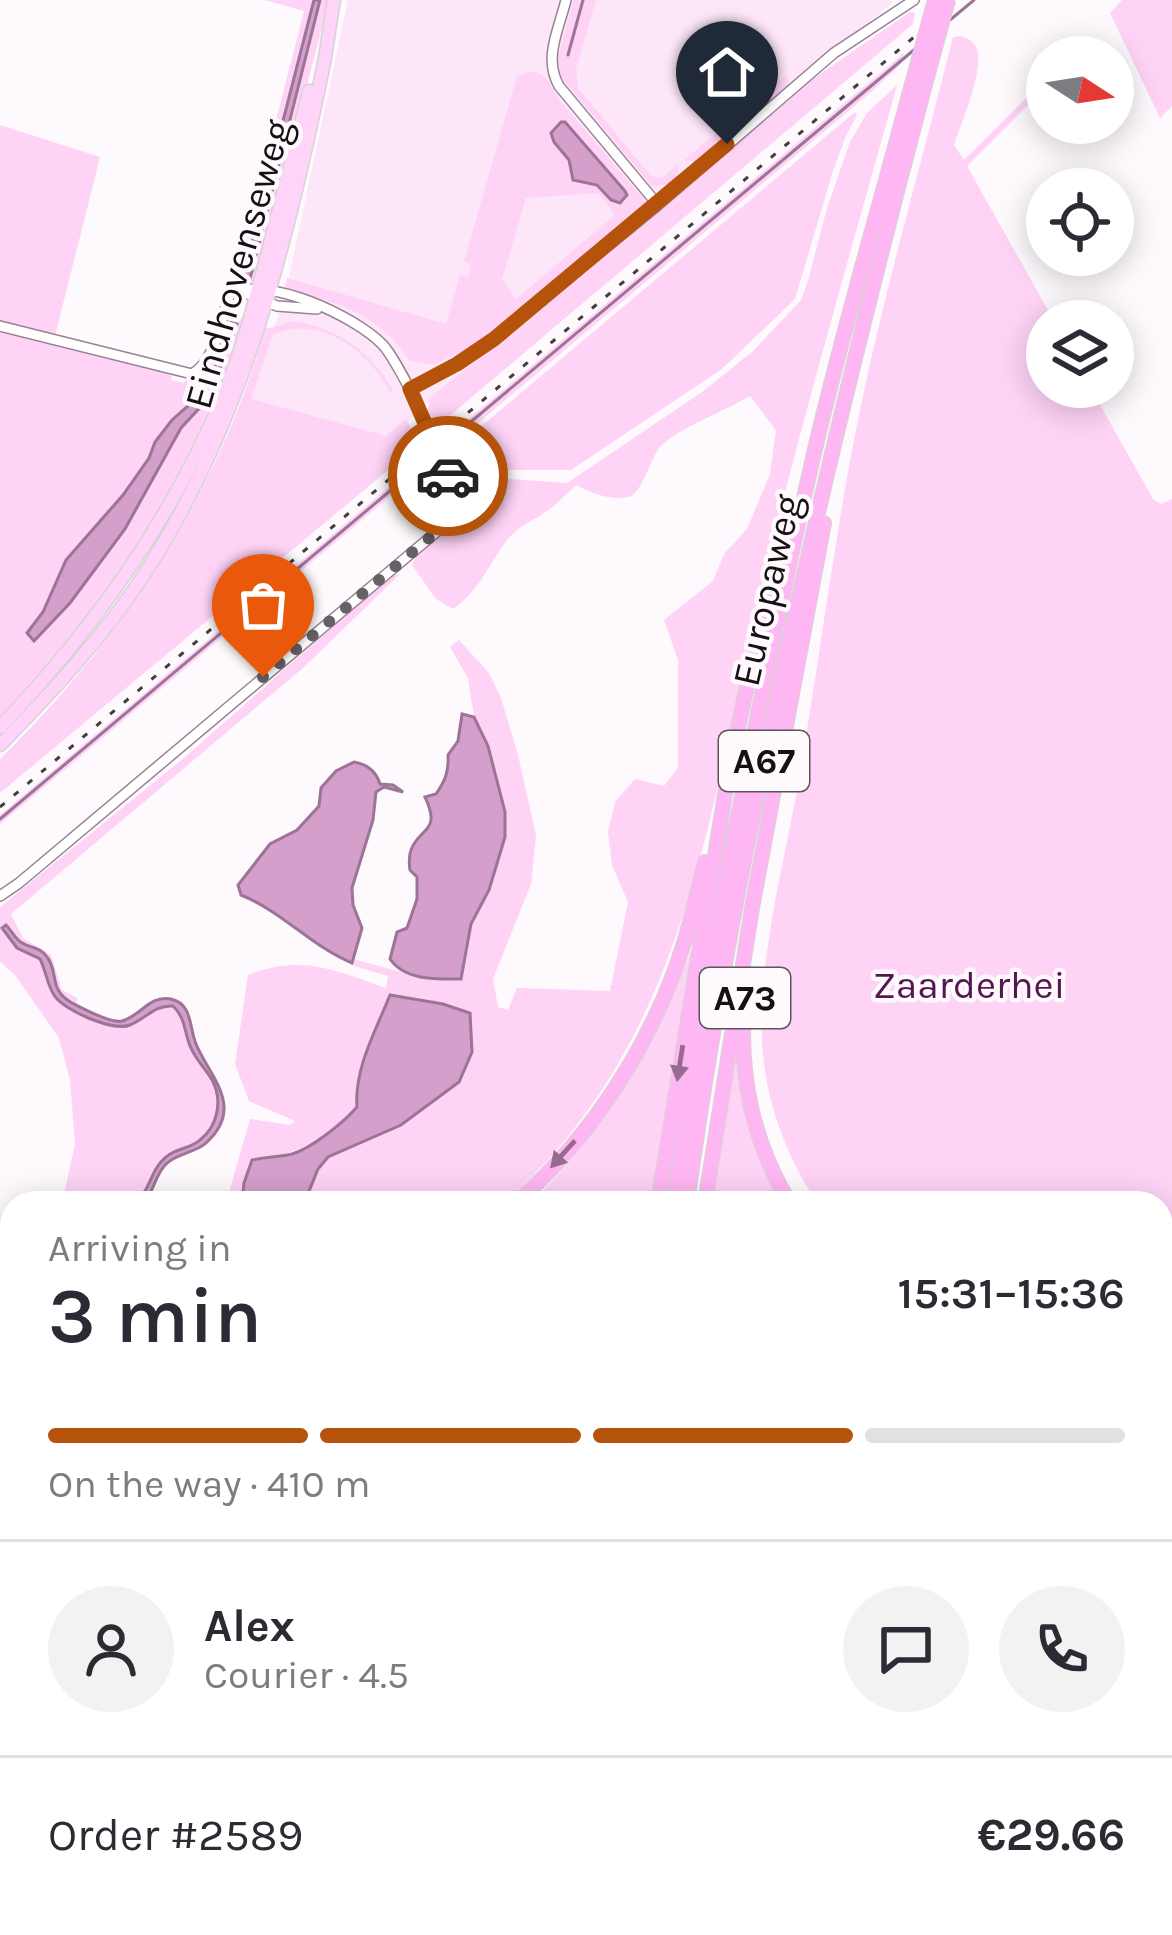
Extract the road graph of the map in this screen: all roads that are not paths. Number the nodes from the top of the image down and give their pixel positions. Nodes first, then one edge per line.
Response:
1 (334, 0) edge
2 (566, 0) edge
3 (914, 0) edge
4 (935, 0) edge
5 (949, 0) edge
6 (658, 205) junction
7 (262, 295) junction
8 (862, 324) junction
9 (0, 326) edge
10 (410, 389) junction
11 (813, 456) junction
12 (0, 727) edge
13 (0, 745) edge
14 (727, 782) junction
15 (0, 896) edge
16 (752, 908) junction
17 (527, 1191) edge
18 (660, 1191) edge
19 (676, 1191) edge
20 (689, 1191) edge
21 (707, 1191) edge
22 (783, 1191) edge

1 - 7 main road, Eindhovenseweg
2 - 6 street
3 - 6 street
4 - 11 highway, Europaweg / A67, bridge
5 - 8 highway, Europaweg / A67, bridge
6 - 10 street
7 - 9 street
7 - 10 street
7 - 12 main road, Eindhovenseweg
7 - 13 main road, Eindhovenseweg
8 - 16 highway, A67
8 - 20 highway, Europaweg / A67
10 - 15 street
11 - 14 highway, A67
11 - 19 highway, Europaweg / A67
14 -> 17 highway, A67
14 -> 18 highway, A67
16 - 21 highway, A67
16 - 22 highway, A73

